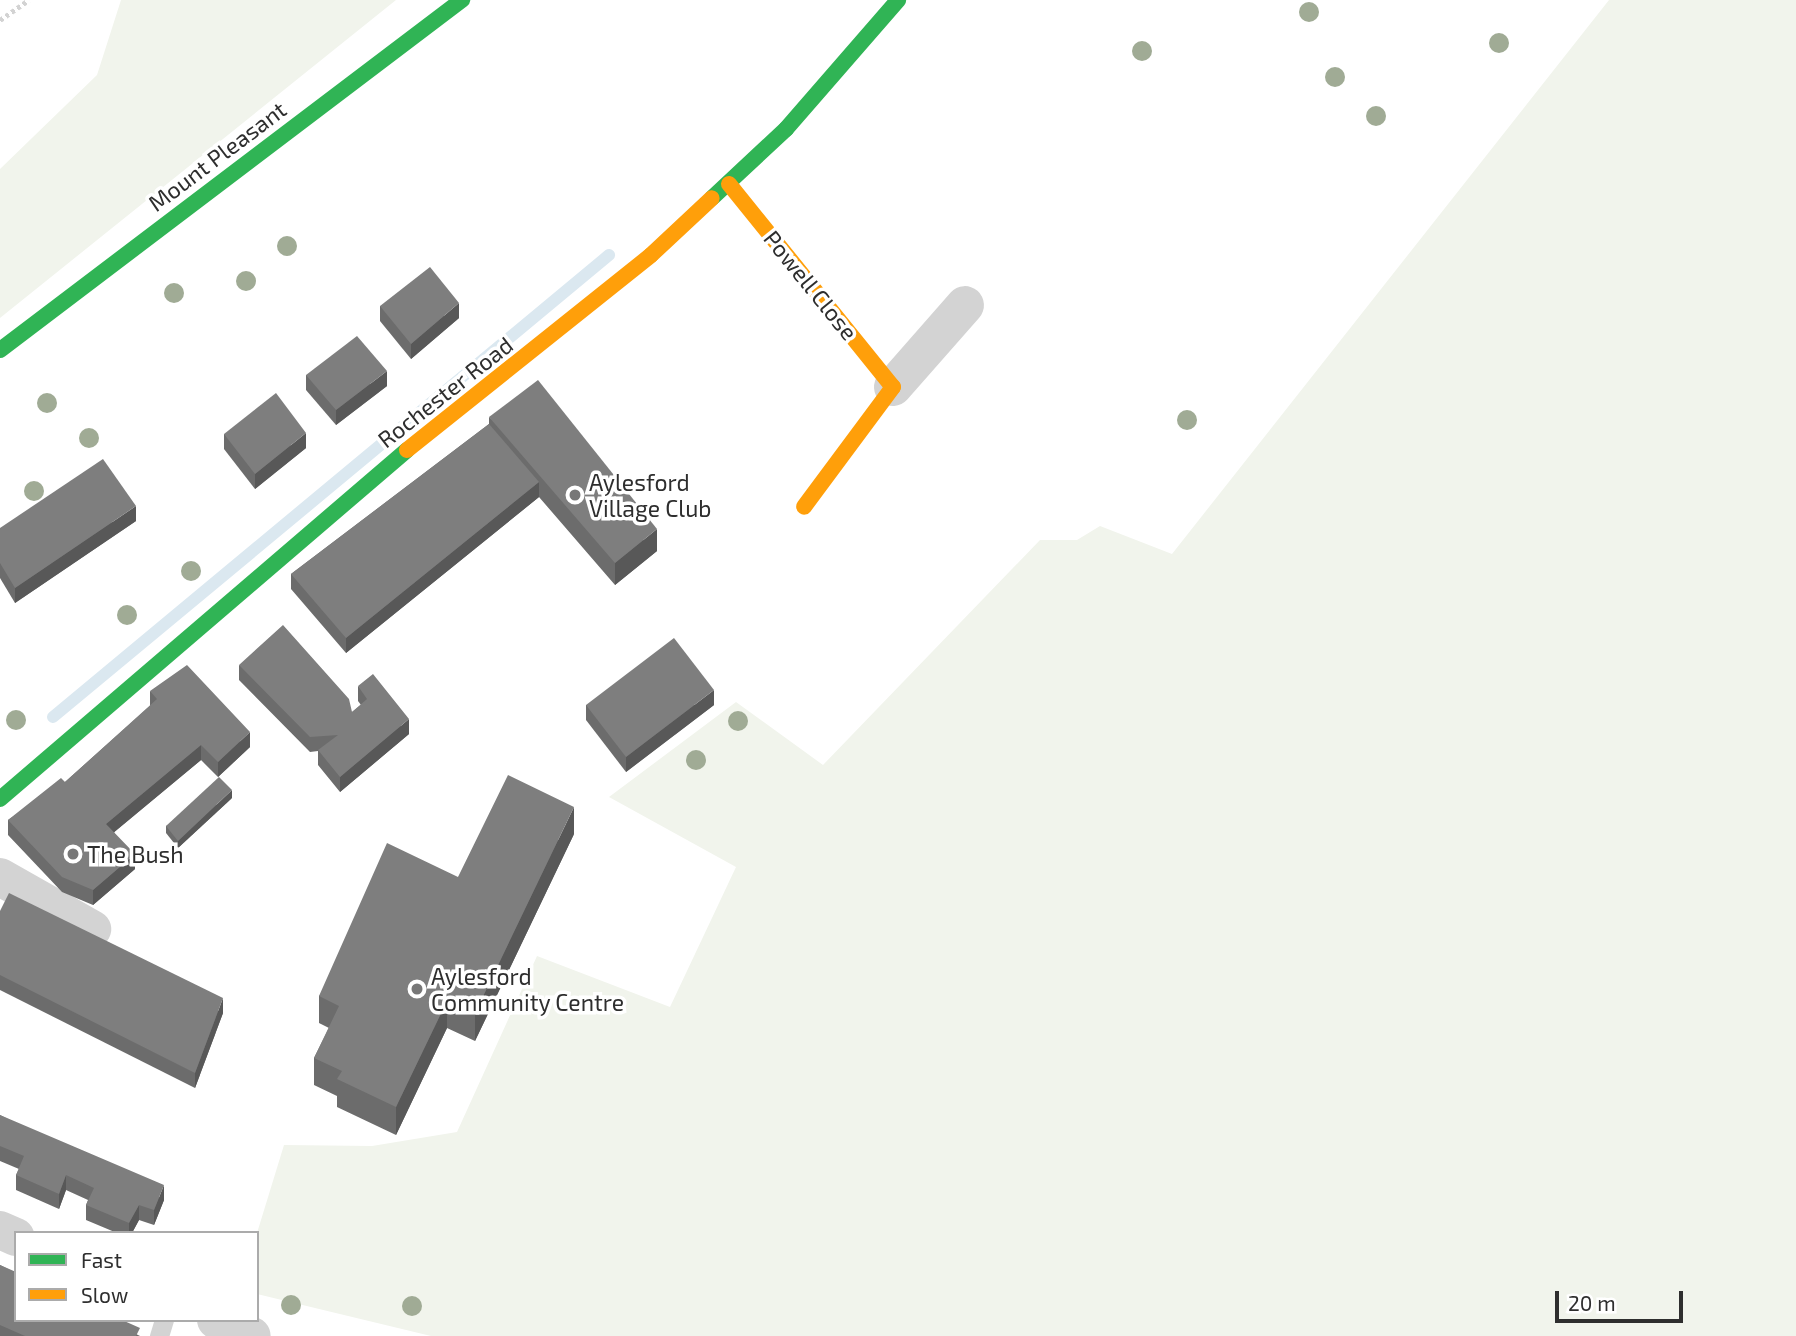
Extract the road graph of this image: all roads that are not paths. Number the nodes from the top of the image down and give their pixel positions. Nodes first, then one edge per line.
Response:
1 (462, 0) edge
2 (898, 0) edge
3 (729, 184) junction
4 (965, 305) dead end
5 (0, 350) edge
6 (893, 387) junction
7 (804, 507) dead end
8 (0, 799) edge
9 (0, 877) edge
10 (92, 929) dead end
11 (220, 1322) edge
12 (252, 1336) edge

1 - 5 street, Mount Pleasant
2 - 3 street, Rochester Road
3 - 6 street, Powell Close
3 - 8 street, Rochester Road
4 - 6 street
6 - 7 street
9 - 10 street
11 - 12 street

